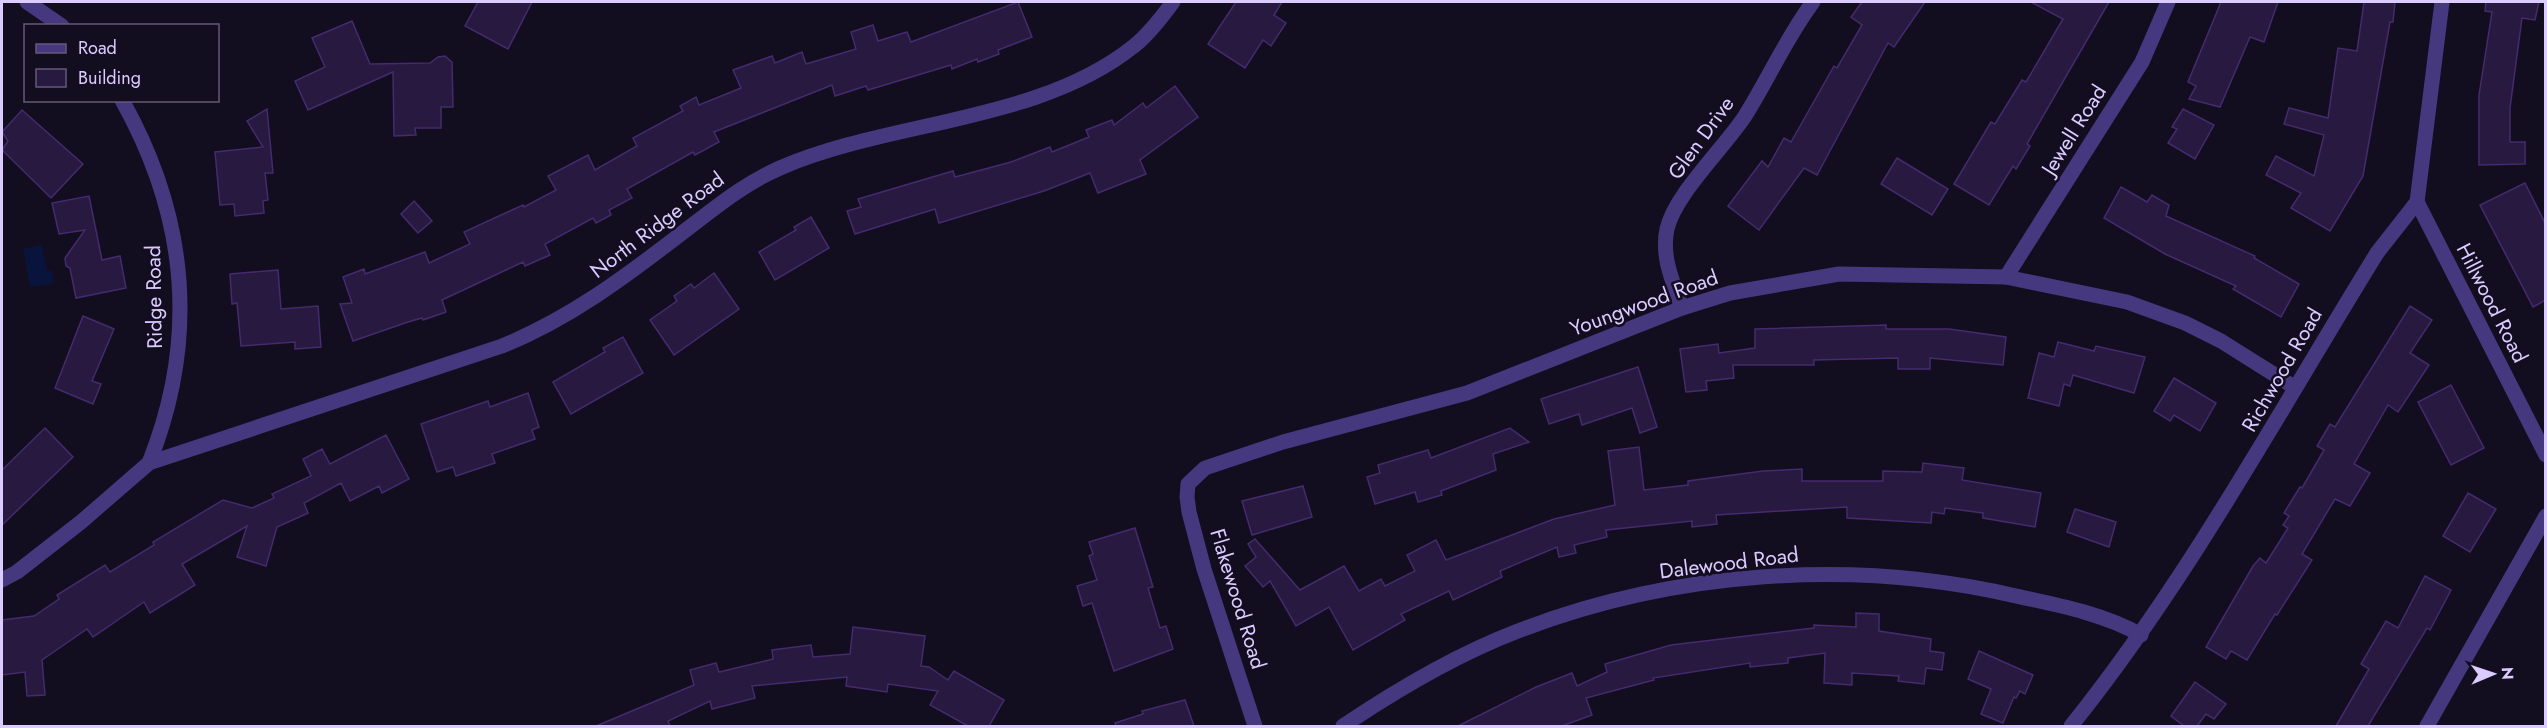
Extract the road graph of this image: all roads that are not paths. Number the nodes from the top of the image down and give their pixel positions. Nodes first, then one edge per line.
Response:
1 (27, 2) edge
2 (1173, 2) edge
3 (1813, 2) edge
4 (2168, 2) edge
5 (2442, 2) edge
6 (59, 24) edge
7 (123, 102) edge
8 (2417, 202) junction
9 (2006, 277) junction
10 (1682, 308) junction
11 (2294, 387) junction
12 (2546, 455) edge
13 (149, 464) junction
14 (1188, 484) joint
15 (2546, 516) edge
16 (2, 580) edge
17 (2141, 635) junction
18 (1255, 726) edge
19 (1343, 726) edge
20 (2071, 726) edge
21 (2427, 726) edge

1 - 6 street
2 - 13 street, North Ridge Road
3 - 10 street, Glen Drive
4 - 9 street, Jewell Road
5 - 8 street
7 - 13 street, Ridge Road
8 - 11 street, Richwood Road
8 - 12 street, Hillwood Road
9 - 10 street, Youngwood Road
9 - 11 street, Youngwood Road
10 - 14 street, Youngwood Road
11 - 17 street, Richwood Road
13 - 16 street
14 - 18 street, Flakewood Road
15 - 21 street
17 - 19 street, Dalewood Road
17 - 20 street, Richwood Road

